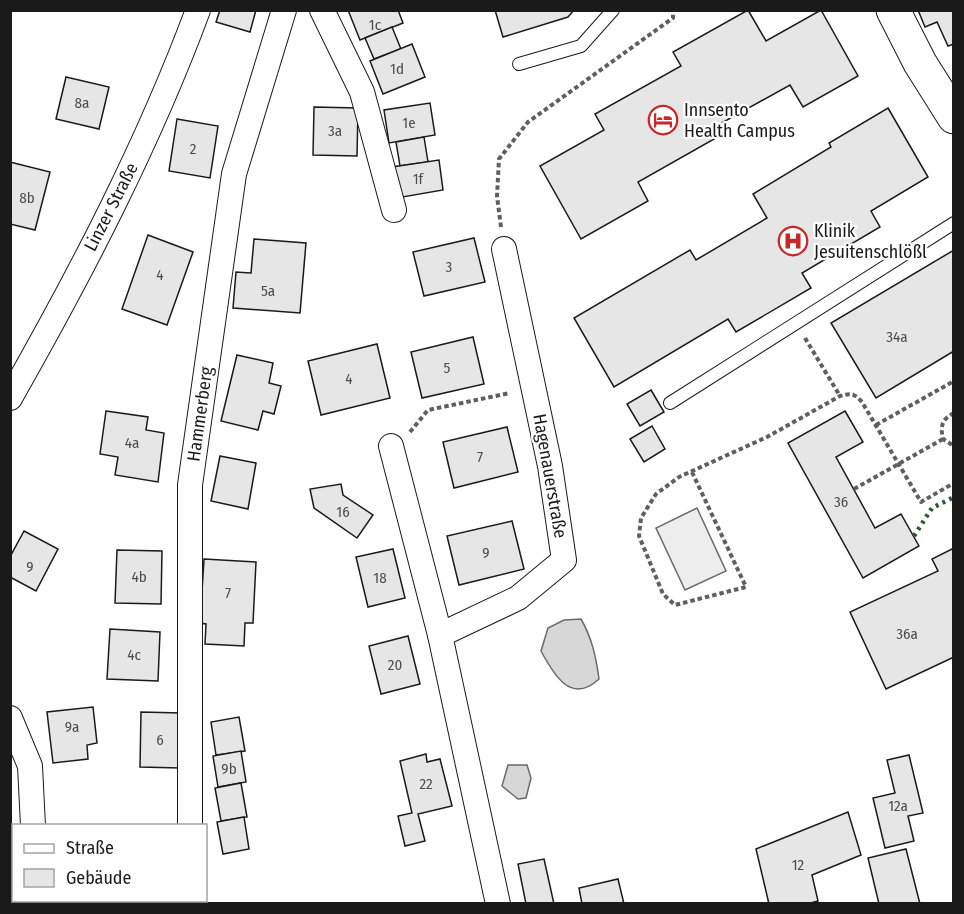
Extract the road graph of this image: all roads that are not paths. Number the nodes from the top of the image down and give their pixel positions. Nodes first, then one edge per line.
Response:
1 (198, 10) edge
2 (284, 10) edge
3 (322, 10) edge
4 (612, 10) edge
5 (893, 10) edge
6 (519, 64) dead end
7 (954, 117) edge
8 (394, 210) dead end
9 (954, 223) edge
10 (504, 249) road end
11 (10, 398) edge
12 (670, 403) dead end
13 (392, 450) road end
14 (441, 635) junction
15 (10, 718) edge
16 (33, 824) edge
17 (190, 824) edge
18 (498, 903) edge

1 - 11 street, Linzer Straße
2 - 17 street, Hammerberg
3 - 8 street
4 - 6 lane
5 - 7 main road
9 - 12 lane
10 - 14 street, Hagenauerstraße
13 - 14 street
14 - 18 street
15 - 16 street

